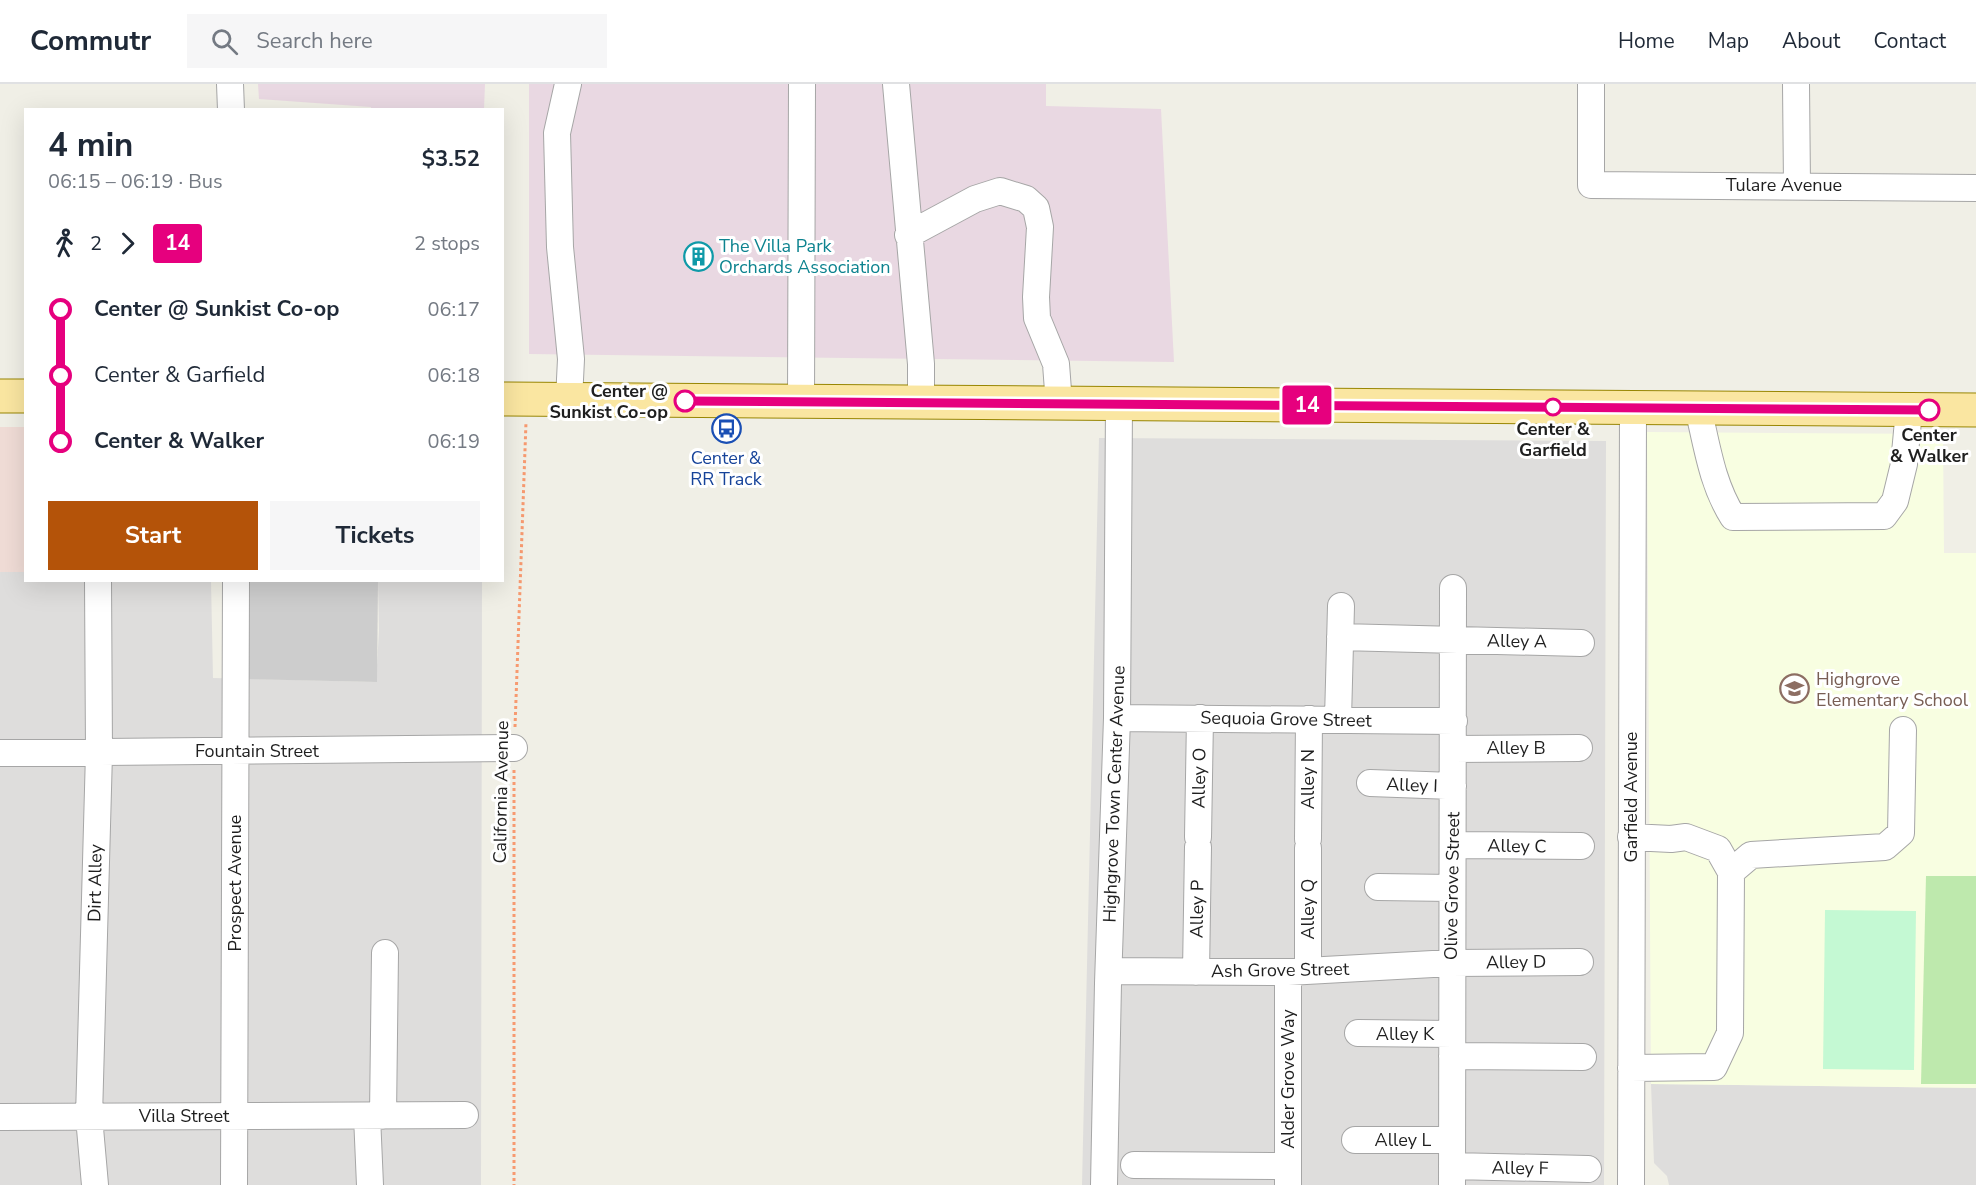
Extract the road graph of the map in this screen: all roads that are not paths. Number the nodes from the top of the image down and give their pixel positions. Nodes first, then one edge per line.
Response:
1 (230, 84) edge
2 (568, 84) edge
3 (802, 84) edge
4 (896, 84) edge
5 (1591, 84) edge
6 (1796, 84) edge
7 (231, 108) edge
8 (1797, 185) junction
9 (1976, 188) edge
10 (909, 235) junction
11 (0, 396) edge
12 (24, 396) edge
13 (515, 399) edge
14 (569, 400) junction
15 (801, 402) junction
16 (921, 402) junction
17 (1059, 404) junction
18 (1119, 404) junction
19 (1633, 408) junction
20 (1698, 408) junction
21 (1909, 410) junction
22 (1976, 410) edge
23 (98, 582) edge
24 (236, 582) edge
25 (1453, 588) dead end
26 (1341, 606) dead end
27 (1340, 637) junction
28 (1453, 639) junction
29 (1581, 643) dead end
30 (1118, 718) junction
31 (1200, 718) junction
32 (1309, 720) junction
33 (1338, 720) junction
34 (1454, 721) junction
35 (1903, 730) dead end
36 (514, 748) road end
37 (1454, 748) junction
38 (1579, 748) dead end
39 (236, 752) junction
40 (0, 753) edge
41 (99, 753) junction
42 (1370, 783) dead end
43 (1453, 786) junction
44 (1630, 837) junction
45 (1198, 842) joint
46 (1308, 844) joint
47 (1453, 845) junction
48 (1581, 846) dead end
49 (1731, 872) junction
50 (1378, 887) dead end
51 (1452, 888) junction
52 (385, 953) dead end
53 (1580, 962) dead end
54 (1451, 963) junction
55 (1109, 971) junction
56 (1196, 972) junction
57 (1298, 972) junction
58 (1358, 1033) dead end
59 (1452, 1045) junction
60 (1583, 1057) dead end
61 (1631, 1068) junction
62 (465, 1115) dead end
63 (235, 1116) junction
64 (375, 1116) junction
65 (0, 1117) edge
66 (89, 1117) junction
67 (1355, 1140) dead end
68 (1452, 1140) junction
69 (1134, 1166) dead end
70 (1588, 1169) dead end
71 (1182, 1175) edge
72 (1288, 1176) edge
73 (1452, 1176) edge
74 (94, 1185) edge
75 (234, 1185) edge
76 (370, 1185) edge
77 (1104, 1185) edge
78 (1631, 1185) edge

1 - 7 street
2 - 14 street
3 - 15 street
4 - 10 street
5 - 8 street, Tulare Avenue
6 - 8 street
8 - 9 street, Tulare Avenue
10 - 16 street
10 - 17 street
11 - 12 main road
13 - 14 main road
14 - 15 main road
15 - 16 main road
16 - 17 main road
17 - 18 main road
18 - 19 main road
18 - 30 street, Highgrove Town Center Avenue
19 - 20 main road
19 - 44 street, Garfield Avenue
20 - 21 main road
20 - 21 street
21 - 22 main road
23 - 41 street, Dirt Alley
24 - 39 street, Prospect Avenue
25 - 28 street, Olive Grove Street
26 - 27 street
27 - 28 street, Alley A
27 - 33 street
28 - 29 street, Alley A
28 - 34 street, Olive Grove Street
30 - 31 street, Sequoia Grove Street
30 - 55 street, Highgrove Town Center Avenue
31 - 32 street, Sequoia Grove Street
31 - 45 street, Alley O
32 - 33 street, Sequoia Grove Street
32 - 46 street, Alley N
33 - 34 street, Sequoia Grove Street
34 - 37 street, Olive Grove Street
35 - 49 street
36 - 39 street, Fountain Street
37 - 38 street, Alley B
37 - 43 street, Olive Grove Street
39 - 41 street, Fountain Street
39 - 63 street, Prospect Avenue
40 - 41 street, Fountain Street
41 - 66 street, Dirt Alley
42 - 43 street, Alley I
43 - 47 street, Olive Grove Street
44 - 49 street
44 - 61 street, Garfield Avenue
45 - 56 street, Alley P
46 - 57 street, Alley Q
47 - 48 street, Alley C
47 - 51 street, Olive Grove Street
49 - 61 street
50 - 51 street
51 - 54 street, Olive Grove Street
52 - 64 street
53 - 54 street, Alley D
54 - 57 street, Ash Grove Street
54 - 59 street, Olive Grove Street
55 - 56 street, Ash Grove Street
55 - 77 street, Highgrove Town Center Avenue
56 - 57 street, Ash Grove Street
57 - 72 street, Alder Grove Way
58 - 59 street, Alley K
59 - 60 street, Alley K
59 - 68 street, Olive Grove Street
61 - 78 street, Garfield Avenue
62 - 64 street, Villa Street
63 - 64 street, Villa Street
63 - 66 street, Villa Street
63 - 75 street, Prospect Avenue
64 - 76 street
65 - 66 street, Villa Street
66 - 74 street, Dirt Alley
67 - 68 street, Alley L
68 - 73 street, Olive Grove Street
69 - 71 street
70 - 73 street, Alley F
71 - 72 street

